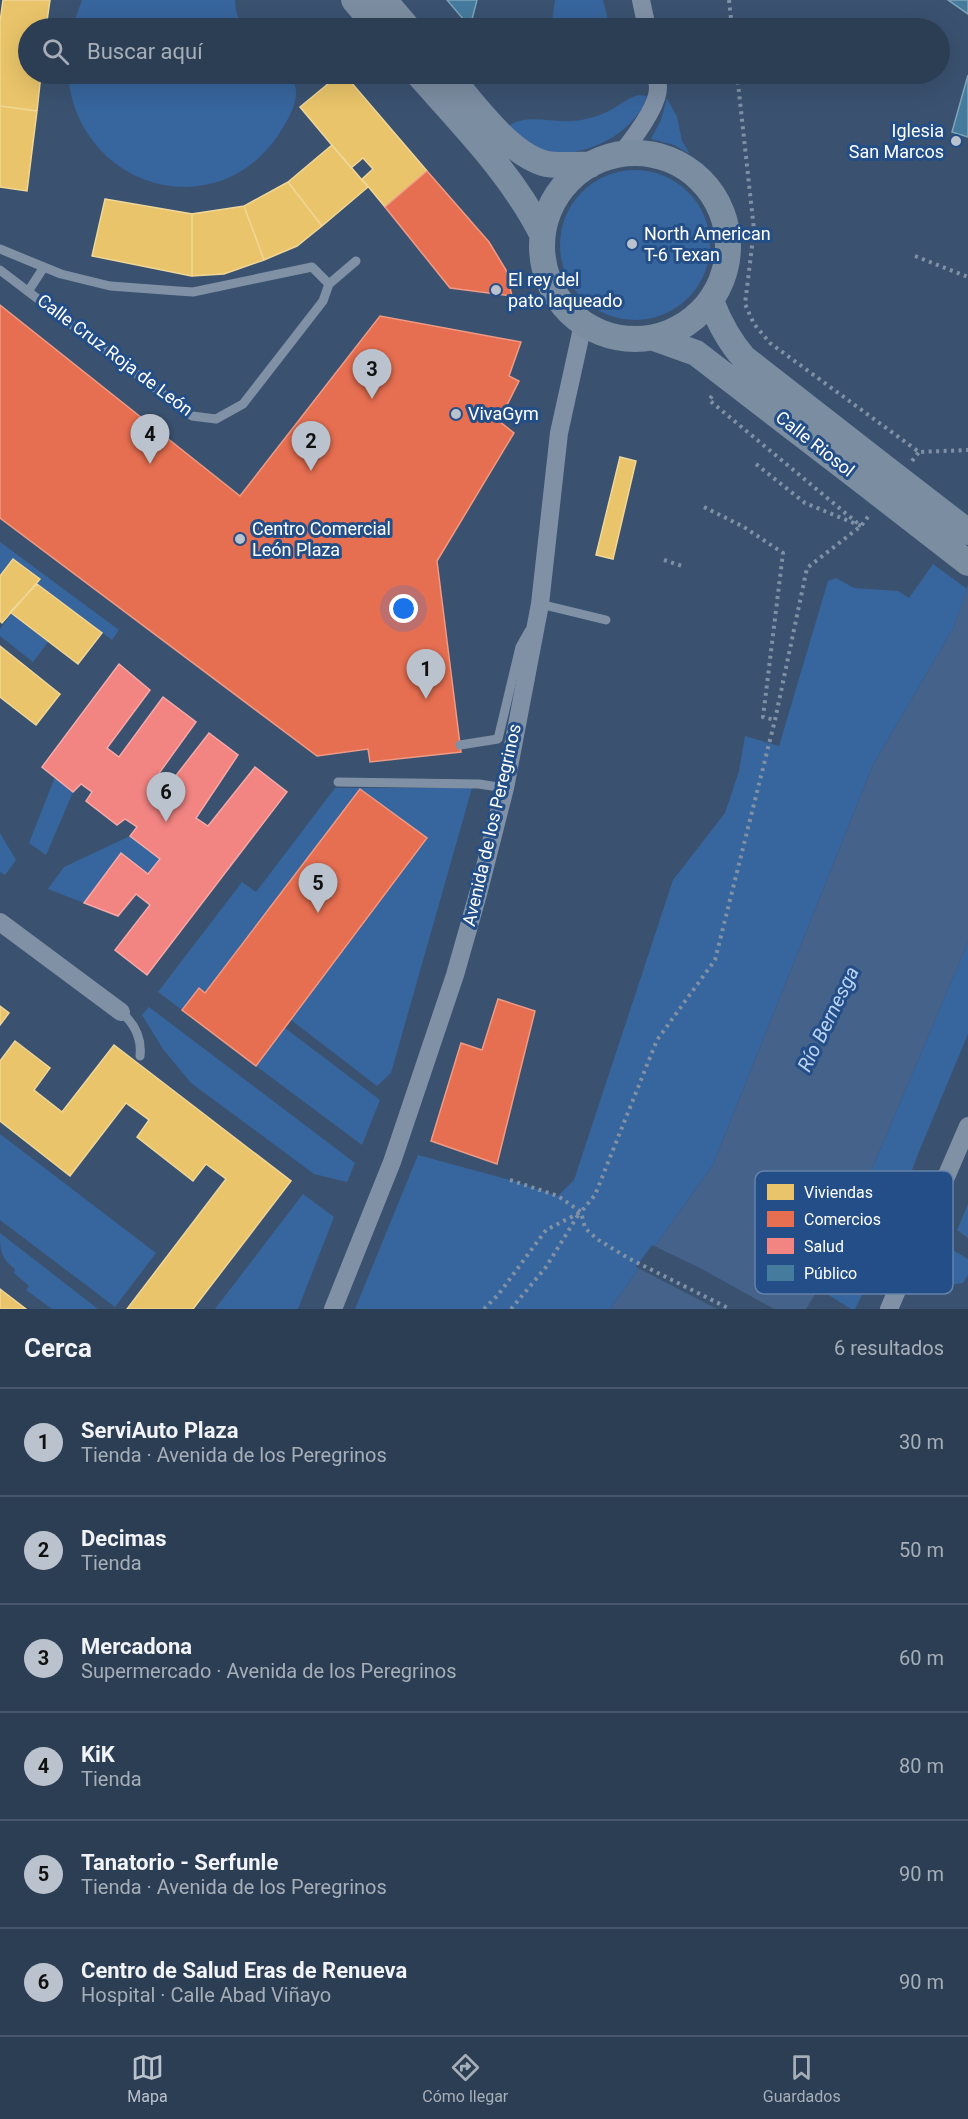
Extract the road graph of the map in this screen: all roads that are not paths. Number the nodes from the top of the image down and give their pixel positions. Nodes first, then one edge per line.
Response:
1 (354, 0) edge
2 (384, 0) edge
3 (641, 0) edge
4 (369, 18) edge
5 (399, 18) edge
6 (645, 18) edge
7 (427, 84) edge
8 (457, 84) edge
9 (658, 84) edge
10 (621, 154) junction
11 (590, 165) junction
12 (542, 234) junction
13 (0, 249) edge
14 (356, 261) dead end
15 (44, 267) junction
16 (0, 270) edge
17 (329, 284) junction
18 (29, 290) junction
19 (711, 301) junction
20 (583, 324) junction
21 (654, 338) junction
22 (872, 474) junction
23 (968, 532) edge
24 (968, 563) edge
25 (538, 610) junction
26 (606, 620) dead end
27 (460, 745) dead end
28 (338, 782) dead end
29 (504, 788) junction
30 (0, 922) edge
31 (121, 1012) joint
32 (140, 1056) dead end
33 (968, 1126) edge
34 (962, 1156) edge
35 (953, 1176) edge
36 (333, 1309) edge

1 - 4 main road
2 - 5 main road
3 - 6 street
7 - 12 main road
8 - 11 main road
9 - 10 street
10 - 11 main road
10 - 19 main road
11 - 12 main road
12 - 20 main road
13 - 15 lane, Calle Cruz Roja de León
14 - 17 lane
15 - 17 lane, Calle Cruz Roja de León
15 - 18 lane
16 - 18 lane, Calle Cruz Roja de León
17 - 18 lane, Calle Cruz Roja de León
19 - 21 main road
19 - 22 main road, Calle Riosol
20 - 21 main road
20 - 25 street, Avenida de los Peregrinos
21 - 22 main road, Calle Riosol
22 - 23 main road, Calle Riosol, bridge
22 - 24 main road, Calle Riosol, bridge
25 - 26 lane
25 - 27 lane
25 - 29 street, Avenida de los Peregrinos
28 - 29 lane
29 - 36 street, Avenida de los Peregrinos
30 - 31 street
31 - 32 lane
33 - 34 street
34 - 35 street

